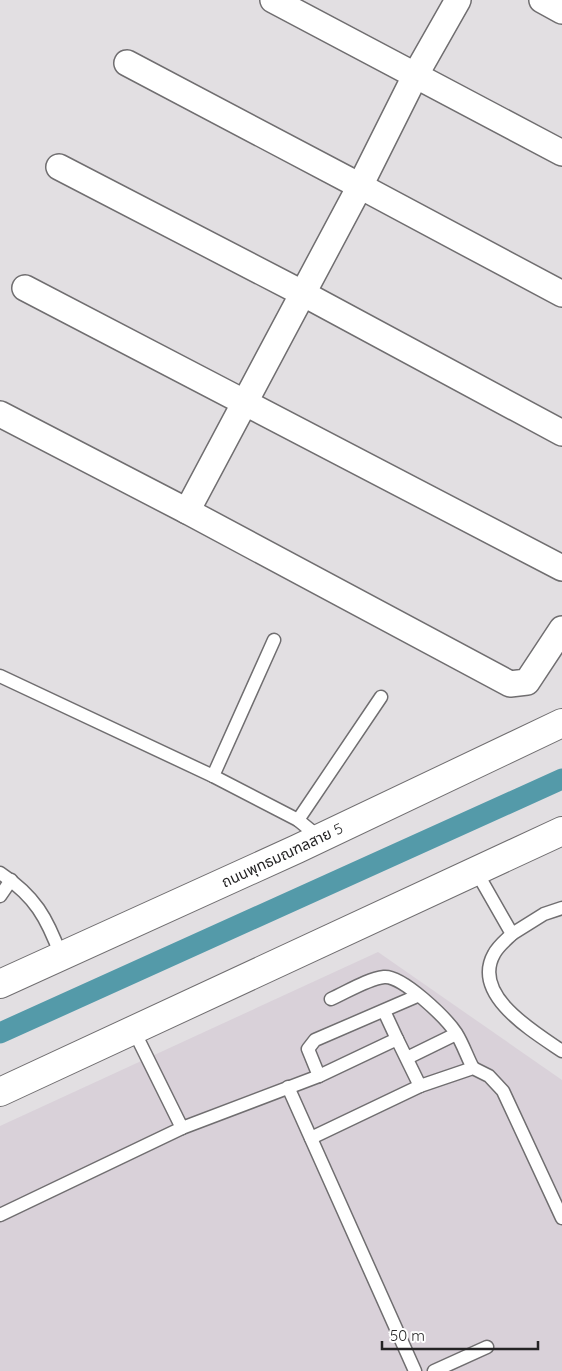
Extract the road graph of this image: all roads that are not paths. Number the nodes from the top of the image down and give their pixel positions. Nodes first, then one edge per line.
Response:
1 (273, 0) edge
2 (458, 0) edge
3 (542, 0) edge
4 (562, 11) edge
5 (127, 63) dead end
6 (416, 74) junction
7 (562, 153) edge
8 (59, 167) dead end
9 (360, 186) junction
10 (25, 288) dead end
11 (304, 294) junction
12 (562, 294) edge
13 (245, 403) junction
14 (0, 414) edge
15 (562, 433) edge
16 (187, 511) junction
17 (562, 568) edge
18 (562, 629) edge
19 (274, 640) dead end
20 (0, 676) edge
21 (381, 697) dead end
22 (562, 723) edge
23 (212, 776) junction
24 (298, 820) junction
25 (562, 831) edge
26 (320, 838) junction
27 (476, 871) junction
28 (5, 876) edge
29 (0, 896) edge
30 (562, 908) edge
31 (512, 934) junction
32 (62, 956) junction
33 (0, 984) edge
34 (417, 996) junction
35 (331, 999) dead end
36 (384, 1011) junction
37 (134, 1031) junction
38 (456, 1034) junction
39 (397, 1039) junction
40 (562, 1051) edge
41 (407, 1058) junction
42 (473, 1068) junction
43 (319, 1076) junction
44 (420, 1086) junction
45 (288, 1087) junction
46 (0, 1092) edge
47 (182, 1128) junction
48 (311, 1138) junction
49 (0, 1215) edge
50 (562, 1218) edge
51 (487, 1347) dead end
52 (414, 1371) edge
53 (434, 1371) edge

1 - 6 street
2 - 6 street
3 - 4 street
5 - 9 street
6 - 7 street
6 - 9 street
8 - 11 street
9 - 11 street
9 - 12 street
10 - 13 street
11 - 13 street
11 - 15 street
13 - 16 street
13 - 17 street
14 - 16 street
16 - 18 street
19 - 23 lane
20 - 23 lane
21 - 24 lane
22 - 26 main road, ถนนพุทธมณฑลสาย 5
23 - 24 lane
24 - 26 lane
25 - 27 main road
26 - 32 main road, ถนนพุทธมณฑลสาย 5
27 - 31 lane
27 - 37 main road
28 - 29 lane
28 - 32 lane
30 - 31 lane
31 - 40 lane
32 - 33 main road, ถนนพุทธมณฑลสาย 5
34 - 35 lane
34 - 36 lane
34 - 38 lane
36 - 39 lane
36 - 43 lane
37 - 46 main road
37 - 47 lane
38 - 41 lane
38 - 42 lane
39 - 41 lane
39 - 43 lane
41 - 44 lane
42 - 44 lane
42 - 50 lane
43 - 45 lane
44 - 48 lane
45 - 47 lane
45 - 48 lane
47 - 49 lane
48 - 52 lane
51 - 53 lane

